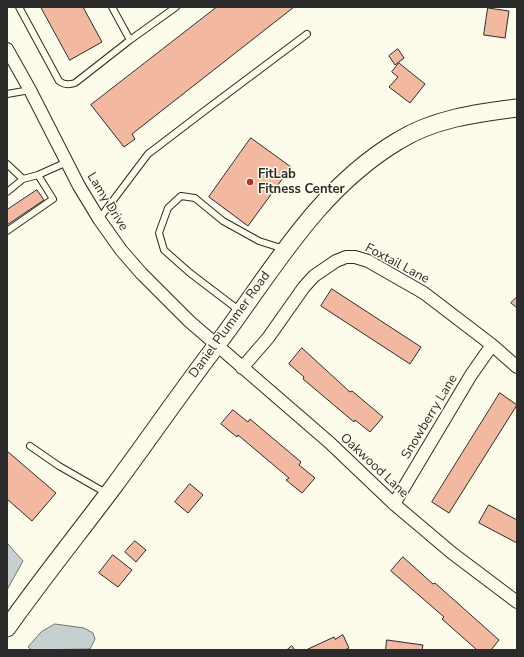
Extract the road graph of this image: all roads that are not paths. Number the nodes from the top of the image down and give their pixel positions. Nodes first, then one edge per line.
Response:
1 (19, 7) edge
2 (112, 7) edge
3 (176, 7) edge
4 (307, 34) dead end
5 (130, 40) junction
6 (7, 49) edge
7 (30, 90) junction
8 (8, 93) edge
9 (517, 108) edge
10 (67, 162) junction
11 (7, 164) edge
12 (38, 174) junction
13 (23, 179) junction
14 (7, 192) edge
15 (99, 220) junction
16 (7, 230) edge
17 (286, 249) junction
18 (241, 312) junction
19 (217, 344) junction
20 (492, 345) junction
21 (517, 366) edge
22 (242, 368) junction
23 (30, 446) dead end
24 (108, 494) junction
25 (394, 504) junction
26 (517, 602) edge
27 (7, 628) edge

1 - 5 lane
2 - 5 lane
3 - 5 lane
4 - 15 lane
6 - 7 street, Lamy Drive
7 - 8 lane
7 - 10 street, Lamy Drive
9 - 17 street, Daniel Plummer Road
10 - 12 lane
10 - 15 street, Lamy Drive
11 - 13 lane
12 - 13 lane
12 - 16 lane
13 - 14 lane
15 - 19 street, Lamy Drive
17 - 18 street, Daniel Plummer Road
17 - 18 lane
18 - 19 street, Daniel Plummer Road
19 - 22 street, Oakwood Lane
19 - 24 street, Daniel Plummer Road
20 - 21 street, Foxtail Lane
20 - 22 street, Foxtail Lane
20 - 25 street, Snowberry Lane
22 - 25 street, Oakwood Lane
23 - 24 lane
24 - 27 street, Daniel Plummer Road
25 - 26 street, Oakwood Lane

